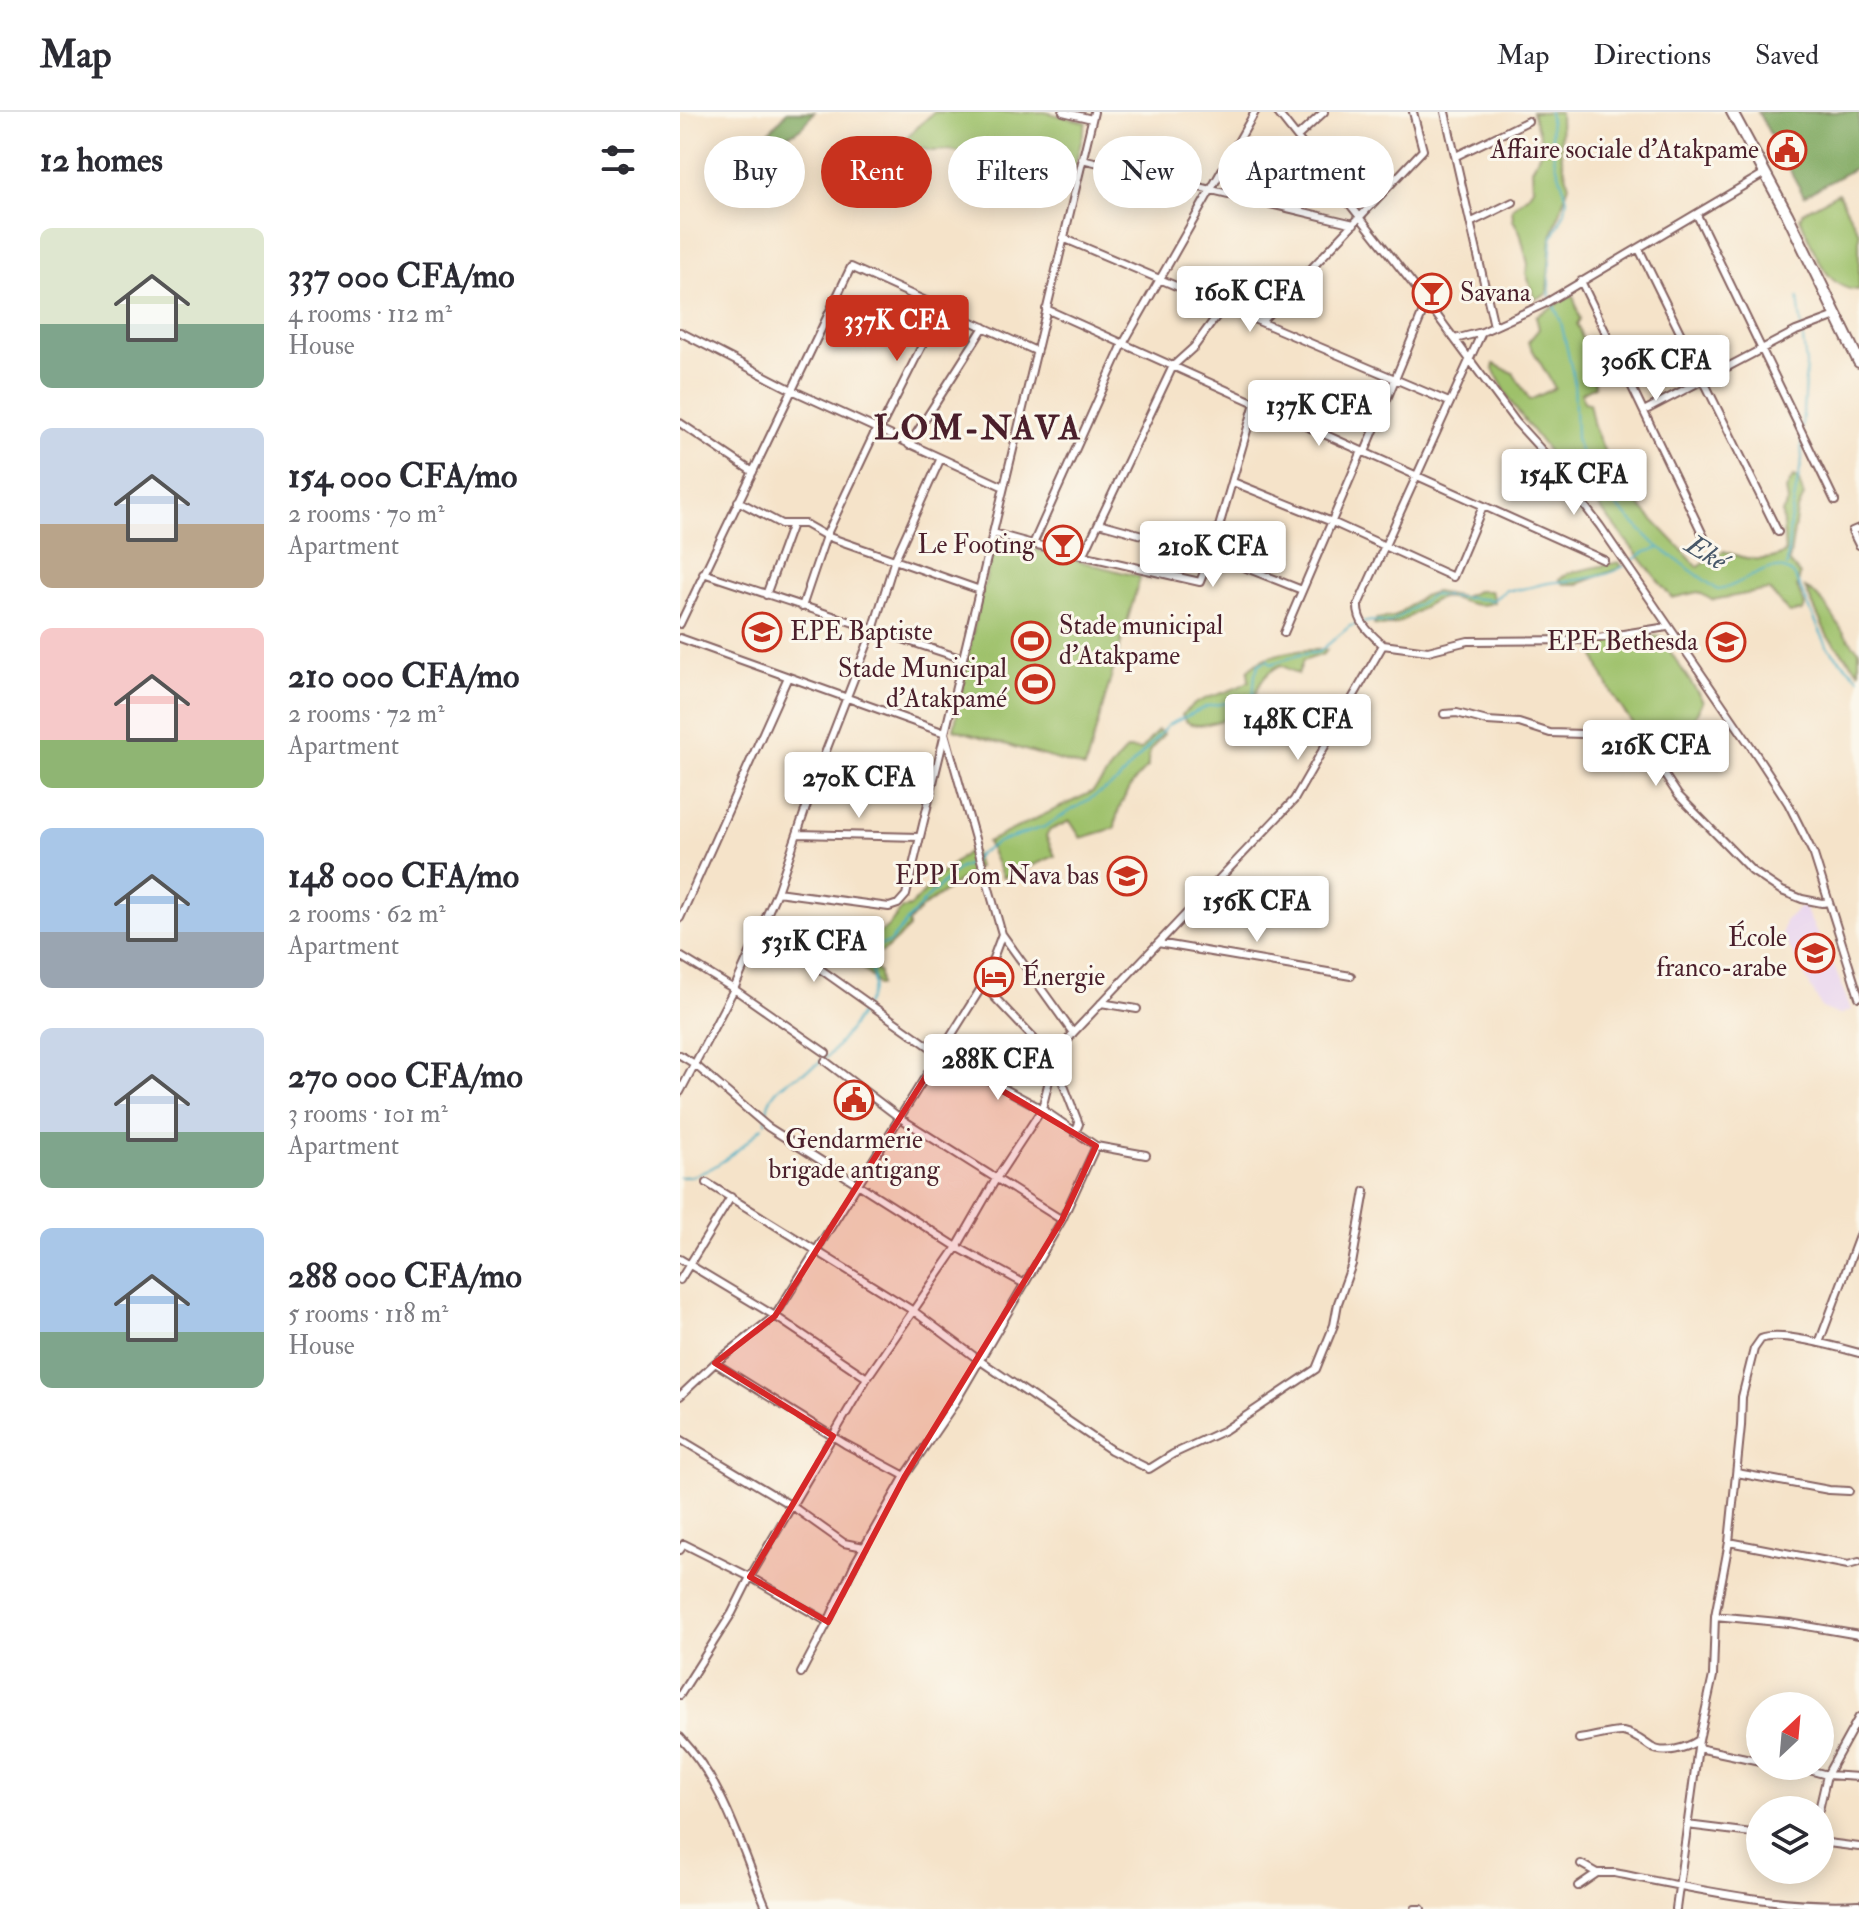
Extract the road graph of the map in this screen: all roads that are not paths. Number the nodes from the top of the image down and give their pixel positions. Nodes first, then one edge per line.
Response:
1 (1063, 112) edge
2 (1255, 112) edge
3 (1277, 112) edge
4 (1324, 112) edge
5 (1413, 112) edge
6 (1445, 112) edge
7 (1732, 112) edge
8 (1093, 116) edge
9 (1528, 121) dead end
10 (1296, 136) edge
11 (1298, 136) edge
12 (1456, 156) junction
13 (1082, 159) junction
14 (1765, 173) junction
15 (1209, 190) junction
16 (1513, 202) dead end
17 (1348, 208) edge
18 (1697, 215) junction
19 (1357, 221) junction
20 (1472, 222) junction
21 (1063, 238) junction
22 (1639, 249) junction
23 (1160, 279) junction
24 (1581, 281) junction
25 (1427, 302) junction
26 (1224, 306) junction
27 (941, 308) junction
28 (1046, 309) junction
29 (1836, 316) junction
30 (1261, 322) junction
31 (1494, 326) junction
32 (984, 327) junction
33 (680, 332) edge
34 (1482, 332) junction
35 (1455, 339) junction
36 (1123, 344) junction
37 (1762, 349) junction
38 (1036, 351) junction
39 (1470, 359) junction
40 (1859, 362) edge
41 (1173, 366) junction
42 (1394, 379) junction
43 (1703, 380) junction
44 (794, 391) junction
45 (1449, 402) junction
46 (1255, 403) junction
47 (1644, 411) junction
48 (680, 423) edge
49 (878, 430) junction
50 (909, 445) junction
51 (1364, 452) junction
52 (940, 460) junction
53 (753, 472) junction
54 (1416, 476) junction
55 (1233, 482) junction
56 (1004, 487) junction
57 (738, 501) junction
58 (1835, 501) dead end
59 (1483, 506) junction
60 (1332, 522) junction
61 (1099, 523) junction
62 (792, 524) junction
63 (1859, 528) edge
64 (1778, 532) dead end
65 (993, 533) junction
66 (826, 536) junction
67 (1704, 537) dead end
68 (1033, 544) junction
69 (1384, 545) junction
70 (1859, 545) edge
71 (1211, 554) junction
72 (1083, 556) junction
73 (895, 559) junction
74 (1604, 560) dead end
75 (703, 573) junction
76 (980, 590) junction
77 (1302, 590) junction
78 (766, 595) junction
79 (802, 607) junction
80 (680, 624) edge
81 (1667, 627) junction
82 (873, 630) junction
83 (1284, 633) dead end
84 (680, 638) edge
85 (1383, 645) junction
86 (963, 659) junction
87 (788, 677) junction
88 (846, 699) junction
89 (1444, 714) dead end
90 (945, 733) junction
91 (798, 834) junction
92 (919, 837) junction
93 (777, 892) junction
94 (1829, 902) junction
95 (680, 918) edge
96 (1002, 934) junction
97 (782, 942) dead end
98 (1158, 943) junction
99 (680, 956) edge
100 (1351, 976) dead end
101 (983, 985) junction
102 (734, 989) junction
103 (1859, 997) edge
104 (1101, 1003) junction
105 (1137, 1009) dead end
106 (1073, 1033) junction
107 (940, 1054) junction
108 (680, 1055) edge
109 (1054, 1060) junction
110 (693, 1063) junction
111 (680, 1092) edge
112 (1042, 1109) junction
113 (900, 1118) junction
114 (1075, 1133) junction
115 (1096, 1146) junction
116 (1146, 1155) dead end
117 (996, 1179) junction
118 (707, 1183) dead end
119 (858, 1184) junction
120 (1365, 1191) dead end
121 (731, 1197) junction
122 (1062, 1220) junction
123 (1859, 1236) edge
124 (957, 1247) junction
125 (816, 1252) junction
126 (680, 1259) edge
127 (690, 1265) junction
128 (680, 1280) edge
129 (1023, 1283) junction
130 (915, 1312) junction
131 (775, 1316) junction
132 (1819, 1343) junction
133 (1859, 1353) edge
134 (979, 1360) junction
135 (715, 1363) junction
136 (867, 1378) junction
137 (680, 1396) edge
138 (833, 1436) junction
139 (680, 1439) edge
140 (1737, 1473) junction
141 (905, 1476) junction
142 (1849, 1491) dead end
143 (792, 1506) junction
144 (1729, 1542) junction
145 (681, 1546) edge
146 (864, 1547) junction
147 (1859, 1562) edge
148 (750, 1577) junction
149 (1715, 1616) junction
150 (828, 1622) junction
151 (1859, 1635) edge
152 (801, 1673) dead end
153 (680, 1695) edge
154 (1859, 1717) edge
155 (680, 1737) edge
156 (1579, 1739) dead end
157 (1698, 1744) junction
158 (1746, 1757) edge
159 (1834, 1762) edge
160 (1834, 1775) edge
161 (1859, 1777) edge
162 (1687, 1825) junction
163 (1746, 1832) edge
164 (1834, 1844) edge
165 (1859, 1847) edge
166 (1581, 1864) dead end
167 (1597, 1873) junction
168 (1578, 1886) dead end
169 (1681, 1886) junction
170 (1859, 1904) edge
171 (1795, 1908) edge
172 (767, 1909) edge
173 (1415, 1909) edge
174 (1421, 1909) edge
175 (1676, 1909) edge

1 - 8 street
2 - 15 street
3 - 10 street
4 - 11 street
5 - 19 street
6 - 12 street
7 - 14 main road
8 - 13 street
9 - 12 street
12 - 20 street
13 - 15 street
13 - 21 street
14 - 18 street
14 - 29 main road
15 - 19 street
15 - 23 street
16 - 20 street
17 - 19 street
18 - 22 street
18 - 37 street
19 - 25 street
19 - 30 street
20 - 31 street
21 - 23 street
21 - 28 street
22 - 24 street
22 - 43 street
23 - 26 street
23 - 36 street
24 - 31 street
24 - 47 street
25 - 35 street
25 - 42 street
26 - 30 street
26 - 41 street
27 - 32 street
27 - 44 street
27 - 49 street
28 - 36 street
28 - 38 street
29 - 37 street
29 - 40 main road
30 - 42 street
31 - 34 street
32 - 38 street
32 - 50 street
33 - 44 street
34 - 35 street
34 - 39 street
35 - 39 street
36 - 41 street
36 - 68 street
37 - 43 street
37 - 58 street
38 - 56 street
39 - 45 street
39 - 81 street
41 - 46 street
41 - 61 street
42 - 45 street
42 - 51 street
43 - 47 street
43 - 64 street
44 - 49 street
44 - 53 street
45 - 54 street
46 - 51 street
46 - 55 street
47 - 67 street
48 - 53 street
49 - 50 street
49 - 66 street
50 - 52 street
51 - 54 street
51 - 60 street
52 - 56 street
52 - 73 street
53 - 57 street
54 - 59 street
54 - 69 street
55 - 60 street
55 - 71 street
56 - 65 street
57 - 62 street
57 - 75 street
59 - 69 street
59 - 74 street
60 - 69 street
60 - 77 street
61 - 71 street
61 - 72 street
62 - 66 street
62 - 78 street
63 - 70 street
65 - 68 street
65 - 76 street
66 - 73 street
66 - 79 street
68 - 72 street
69 - 85 street
71 - 72 street
71 - 77 street
73 - 76 street
73 - 82 street
75 - 78 street
75 - 80 street
76 - 86 street
77 - 83 street
78 - 79 street
79 - 82 street
81 - 85 street
81 - 94 street
82 - 86 street
82 - 88 street
84 - 87 street
85 - 98 street
86 - 90 street
87 - 88 street
87 - 95 street
88 - 90 street
88 - 91 street
89 - 94 street
90 - 92 street
90 - 96 street
91 - 92 street
91 - 93 street
92 - 93 street
93 - 102 street
94 - 103 street
96 - 101 street
96 - 106 street
97 - 107 street
98 - 100 street
98 - 104 street
99 - 102 street
101 - 107 street
101 - 109 street
102 - 110 street
102 - 113 street
104 - 105 street
104 - 106 street
106 - 109 street
107 - 112 street
107 - 113 street
108 - 110 street
109 - 112 street
109 - 114 street
110 - 111 street
110 - 119 street
112 - 114 street
112 - 117 street
113 - 117 street
113 - 119 street
114 - 115 street
115 - 116 street
115 - 122 street
117 - 122 street
117 - 124 street
118 - 121 street
119 - 124 street
119 - 125 street
120 - 134 street
121 - 125 street
121 - 127 street
122 - 129 street
123 - 132 street
124 - 129 street
124 - 130 street
125 - 130 street
125 - 131 street
126 - 127 street
127 - 128 street
127 - 131 street
129 - 134 street
130 - 134 street
130 - 136 street
131 - 135 street
131 - 136 street
132 - 133 street
132 - 140 street
134 - 141 street
135 - 137 street
135 - 138 street
136 - 138 street
138 - 141 street
138 - 143 street
139 - 143 street
140 - 142 street
140 - 144 street
141 - 146 street
143 - 146 street
143 - 148 street
144 - 147 street
144 - 149 street
145 - 148 street
146 - 150 street
148 - 150 street
148 - 153 street
149 - 151 street
149 - 157 street
150 - 152 street
154 - 159 street
155 - 172 street
156 - 157 street
157 - 158 street
157 - 162 street
160 - 161 street
162 - 163 street
162 - 169 street
164 - 165 street
166 - 167 street
167 - 168 street
167 - 169 street
169 - 171 street
169 - 175 street
170 - 171 street
173 - 174 street

